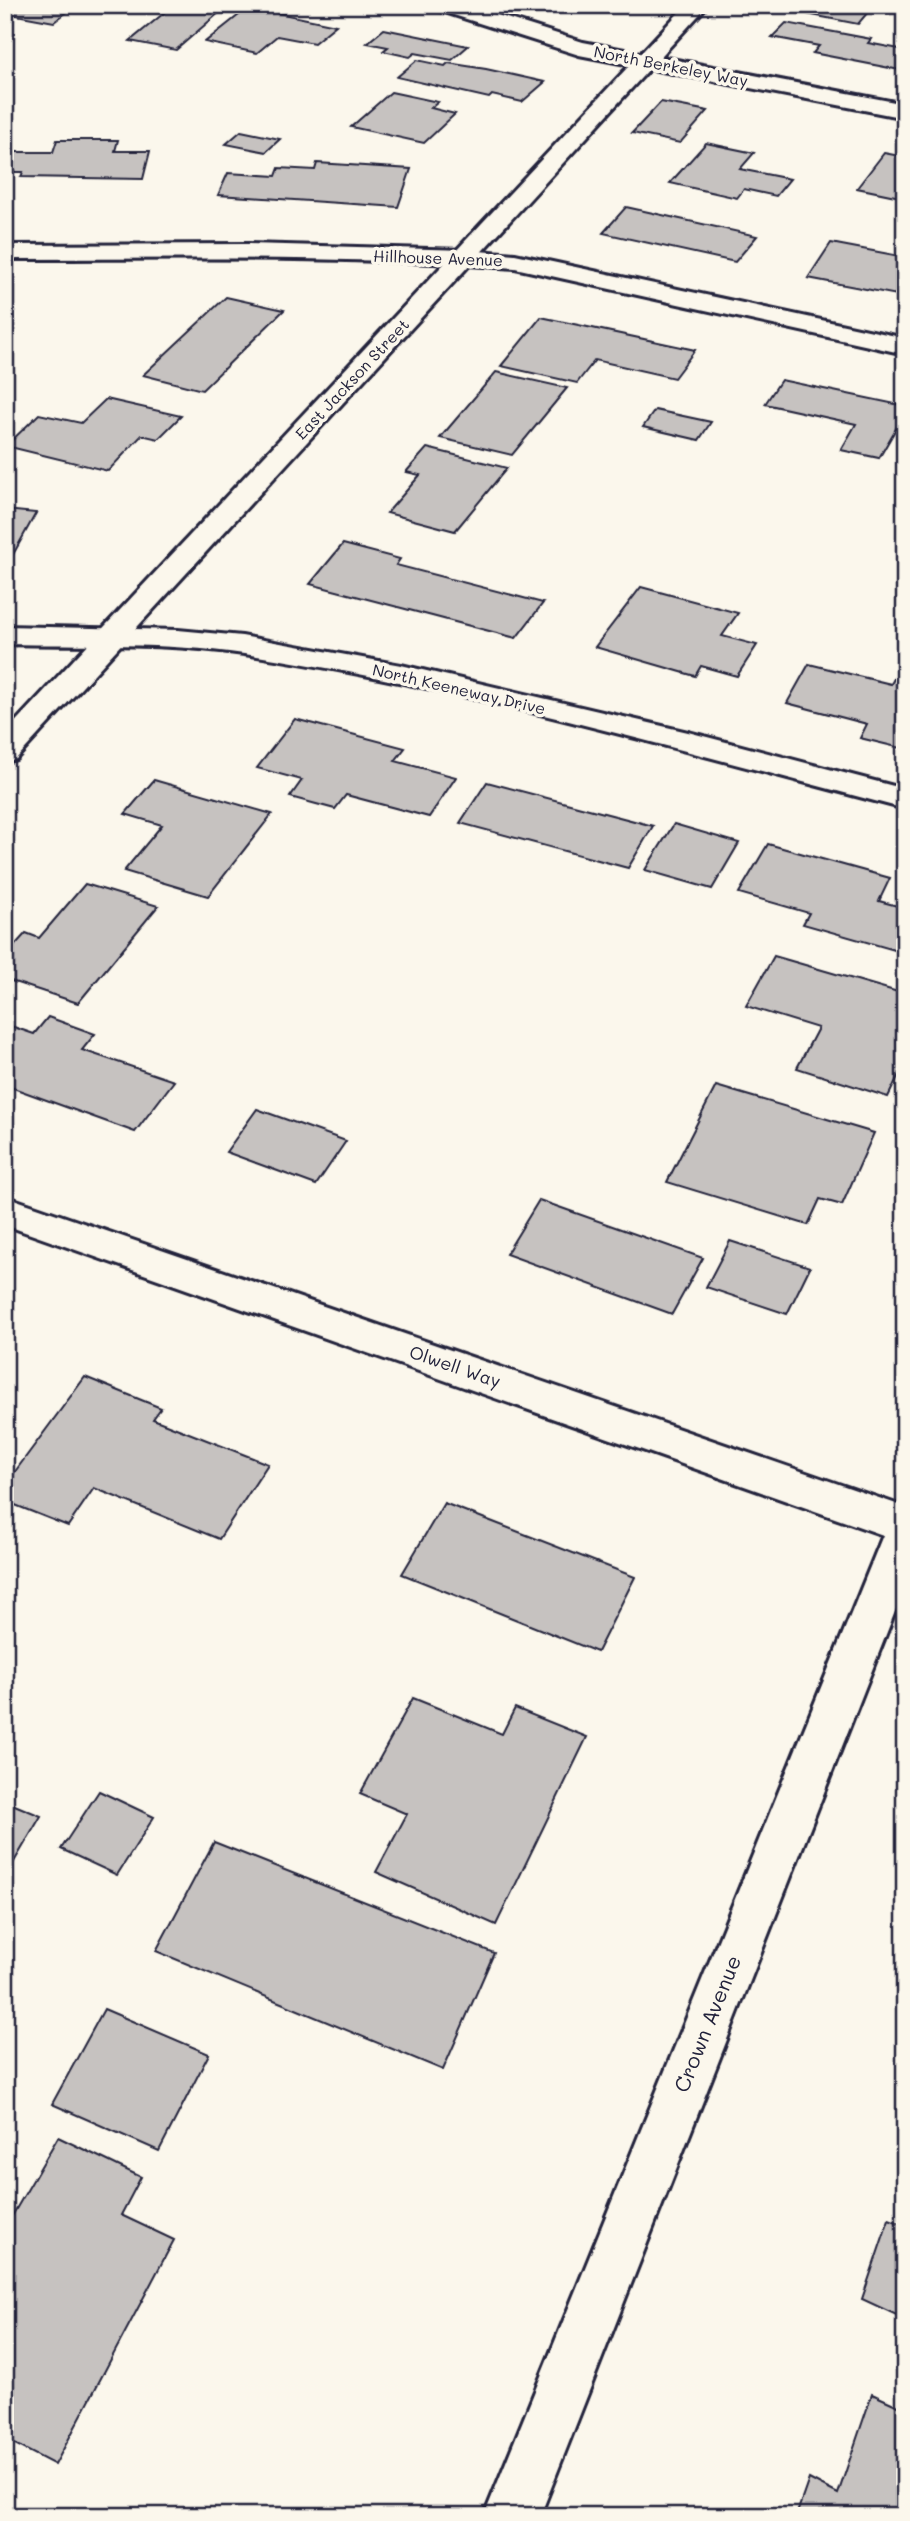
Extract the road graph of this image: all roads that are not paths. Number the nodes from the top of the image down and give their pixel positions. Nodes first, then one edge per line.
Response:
1 (442, 5) edge
2 (698, 5) edge
3 (645, 62) junction
4 (905, 111) edge
5 (5, 252) edge
6 (466, 257) junction
7 (905, 346) edge
8 (5, 635) edge
9 (112, 637) junction
10 (5, 752) edge
11 (905, 799) edge
12 (5, 1210) edge
13 (905, 1525) edge
14 (905, 1532) edge
15 (512, 2516) edge

1 - 3 street, North Berkeley Way
2 - 3 street, East Jackson Street
3 - 4 street, North Berkeley Way
3 - 6 street, East Jackson Street
5 - 6 street, Hillhouse Avenue
6 - 7 street, Hillhouse Avenue
6 - 9 street, East Jackson Street
8 - 9 street, North Keeneway Drive
9 - 10 street, East Jackson Street
9 - 11 street, North Keeneway Drive
12 - 13 street, Olwell Way
14 - 15 street, Crown Avenue

